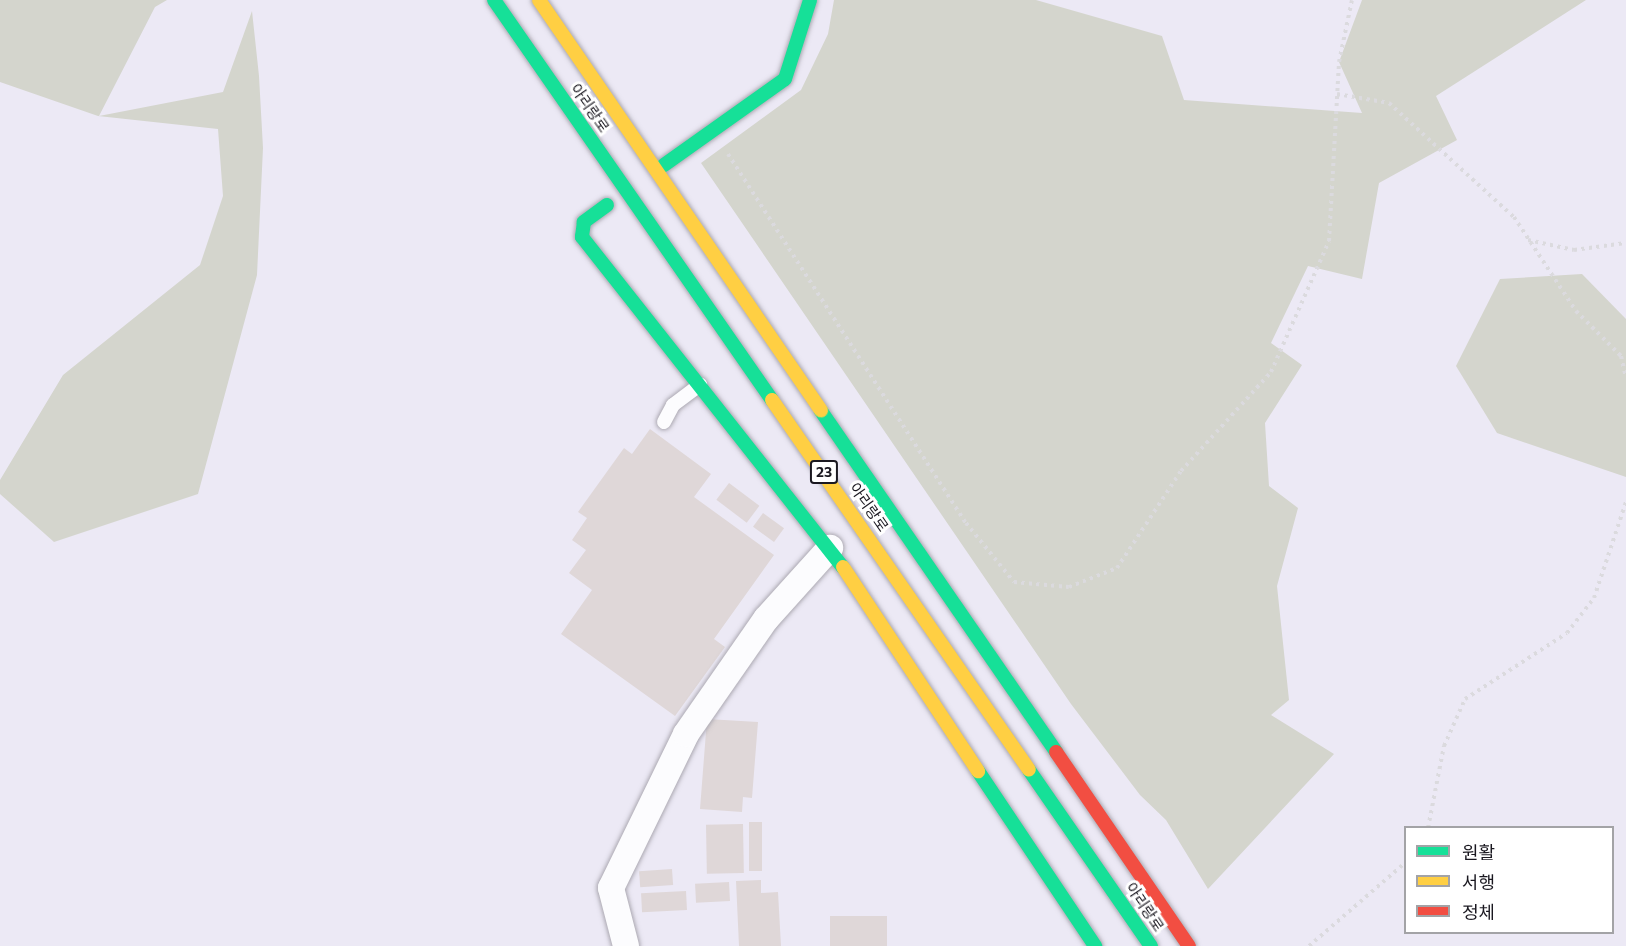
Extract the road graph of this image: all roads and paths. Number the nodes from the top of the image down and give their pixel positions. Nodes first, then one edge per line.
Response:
1 (494, 0) edge
2 (539, 0) edge
3 (810, 0) edge
4 (1352, 0) edge
5 (1337, 94) junction
6 (713, 131) junction
7 (664, 165) dead end
8 (607, 205) dead end
9 (1527, 240) junction
10 (1626, 243) edge
11 (1626, 376) edge
12 (700, 385) junction
13 (664, 422) dead end
14 (1626, 502) edge
15 (830, 548) junction
16 (1428, 826) edge
17 (1404, 864) edge
18 (626, 946) edge
19 (1095, 946) edge
20 (1151, 946) edge
21 (1189, 946) edge
22 (1309, 946) edge

1 - 20 main road, 아리랑로 / 23
2 - 21 main road, 아리랑로 / 23
3 - 6 main road
4 - 5 path
5 - 6 path
5 - 9 path
6 - 7 main road
8 - 12 main road
9 - 10 path
9 - 11 path
12 - 13 lane
12 - 15 main road
14 - 16 path
15 - 18 street
15 - 19 main road
17 - 22 path

